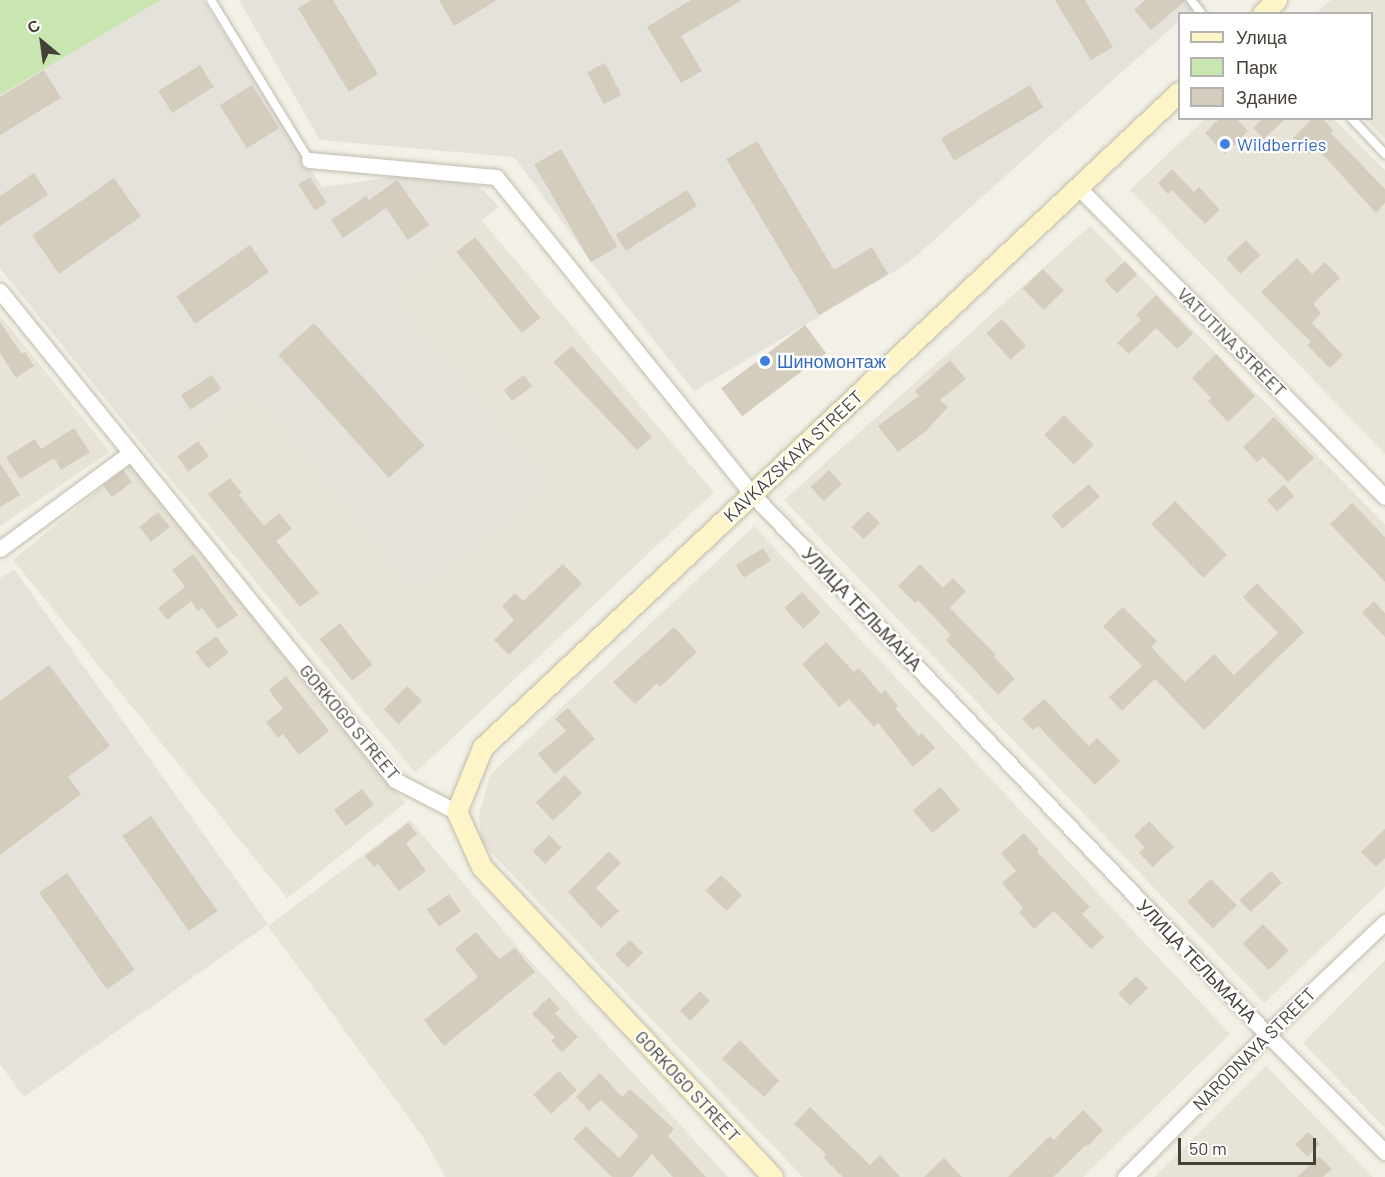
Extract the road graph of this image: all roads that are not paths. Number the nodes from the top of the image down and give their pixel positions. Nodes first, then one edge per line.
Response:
1 (211, 0) edge
2 (1191, 0) edge
3 (1277, 0) edge
4 (1200, 12) edge
5 (1265, 12) edge
6 (1178, 93) edge
7 (1353, 120) edge
8 (1385, 154) edge
9 (309, 160) joint
10 (1078, 187) junction
11 (0, 291) edge
12 (130, 453) junction
13 (752, 494) junction
14 (1385, 497) edge
15 (0, 549) edge
16 (457, 812) junction
17 (1385, 922) edge
18 (1267, 1034) junction
19 (1385, 1152) edge
20 (773, 1177) edge
21 (1125, 1177) edge

1 - 9 lane
2 - 4 lane
3 - 5 main road
6 - 10 main road, KAVKAZSKAYA STREET
7 - 8 lane
9 - 13 street, УЛИЦА ТЕЛЬМАНА
10 - 13 main road, KAVKAZSKAYA STREET
10 - 14 street, VATUTINA STREET
11 - 12 street, GORKOGO STREET
12 - 15 street
12 - 16 street, GORKOGO STREET
13 - 16 main road, KAVKAZSKAYA STREET
13 - 18 street, УЛИЦА ТЕЛЬМАНА
16 - 20 main road, GORKOGO STREET
17 - 18 street, NARODNAYA STREET
18 - 19 street, УЛИЦА ТЕЛЬМАНА
18 - 21 street, NARODNAYA STREET

